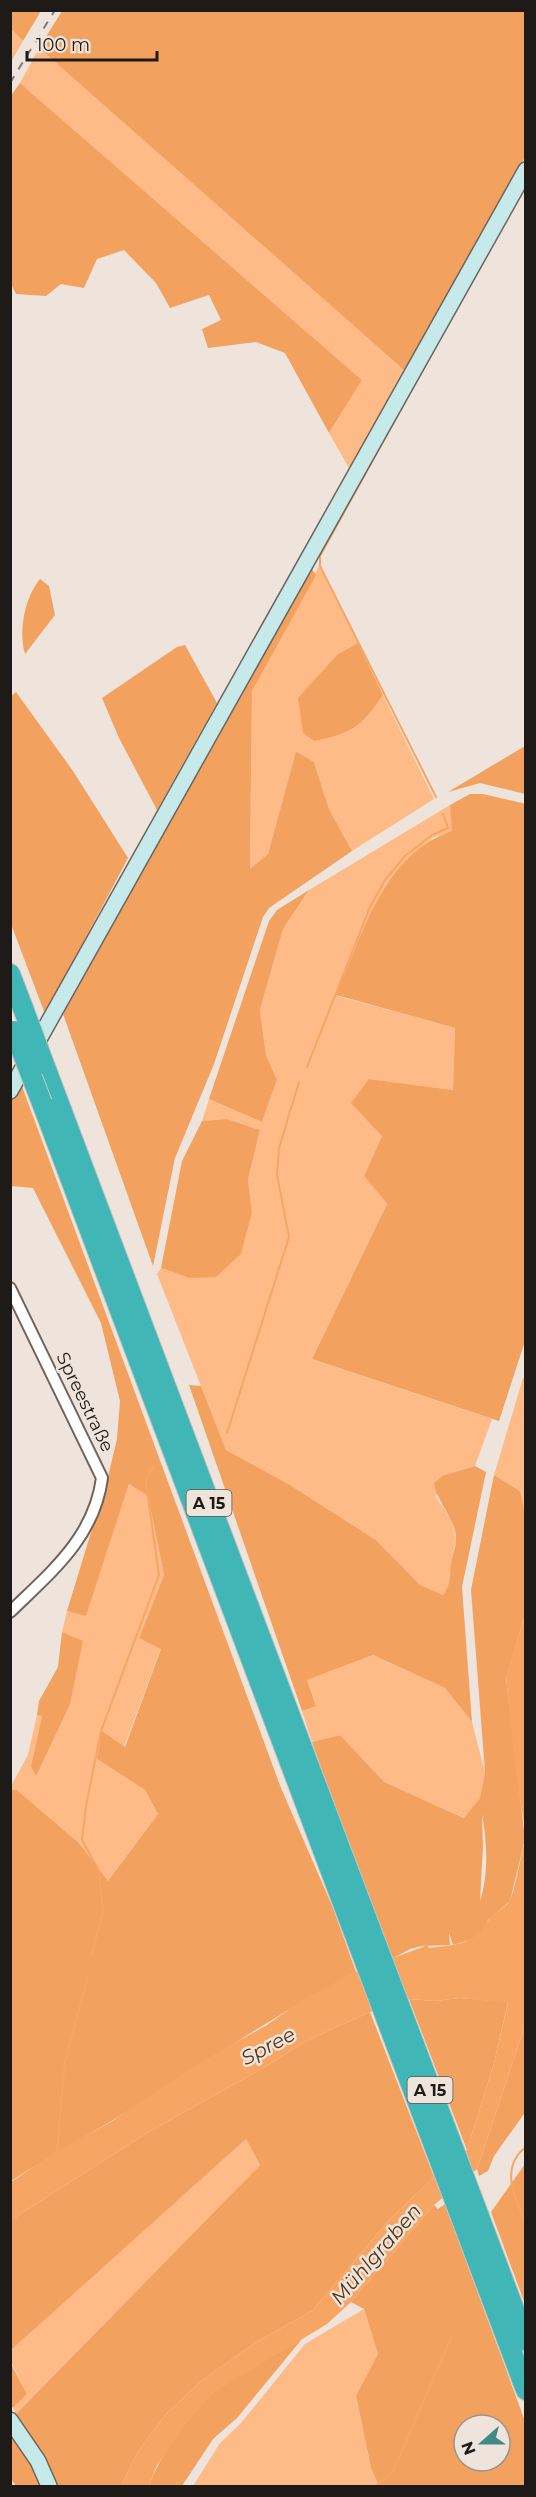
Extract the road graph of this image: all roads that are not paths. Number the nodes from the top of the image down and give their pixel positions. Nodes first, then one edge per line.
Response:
1 (525, 170) edge
2 (10, 974) edge
3 (16, 1020) edge
4 (10, 1091) edge
5 (10, 1288) edge
6 (10, 1612) edge
7 (367, 1946) junction
8 (525, 2341) edge
9 (525, 2390) edge
10 (10, 2420) edge
11 (50, 2487) edge

1 - 4 street
2 - 3 highway, A 15
3 - 7 highway, A 15, bridge
3 - 7 highway, A 15, bridge
5 - 6 street, Spreestraße
7 - 8 highway, A 15
7 - 9 highway, A 15
10 - 11 street

